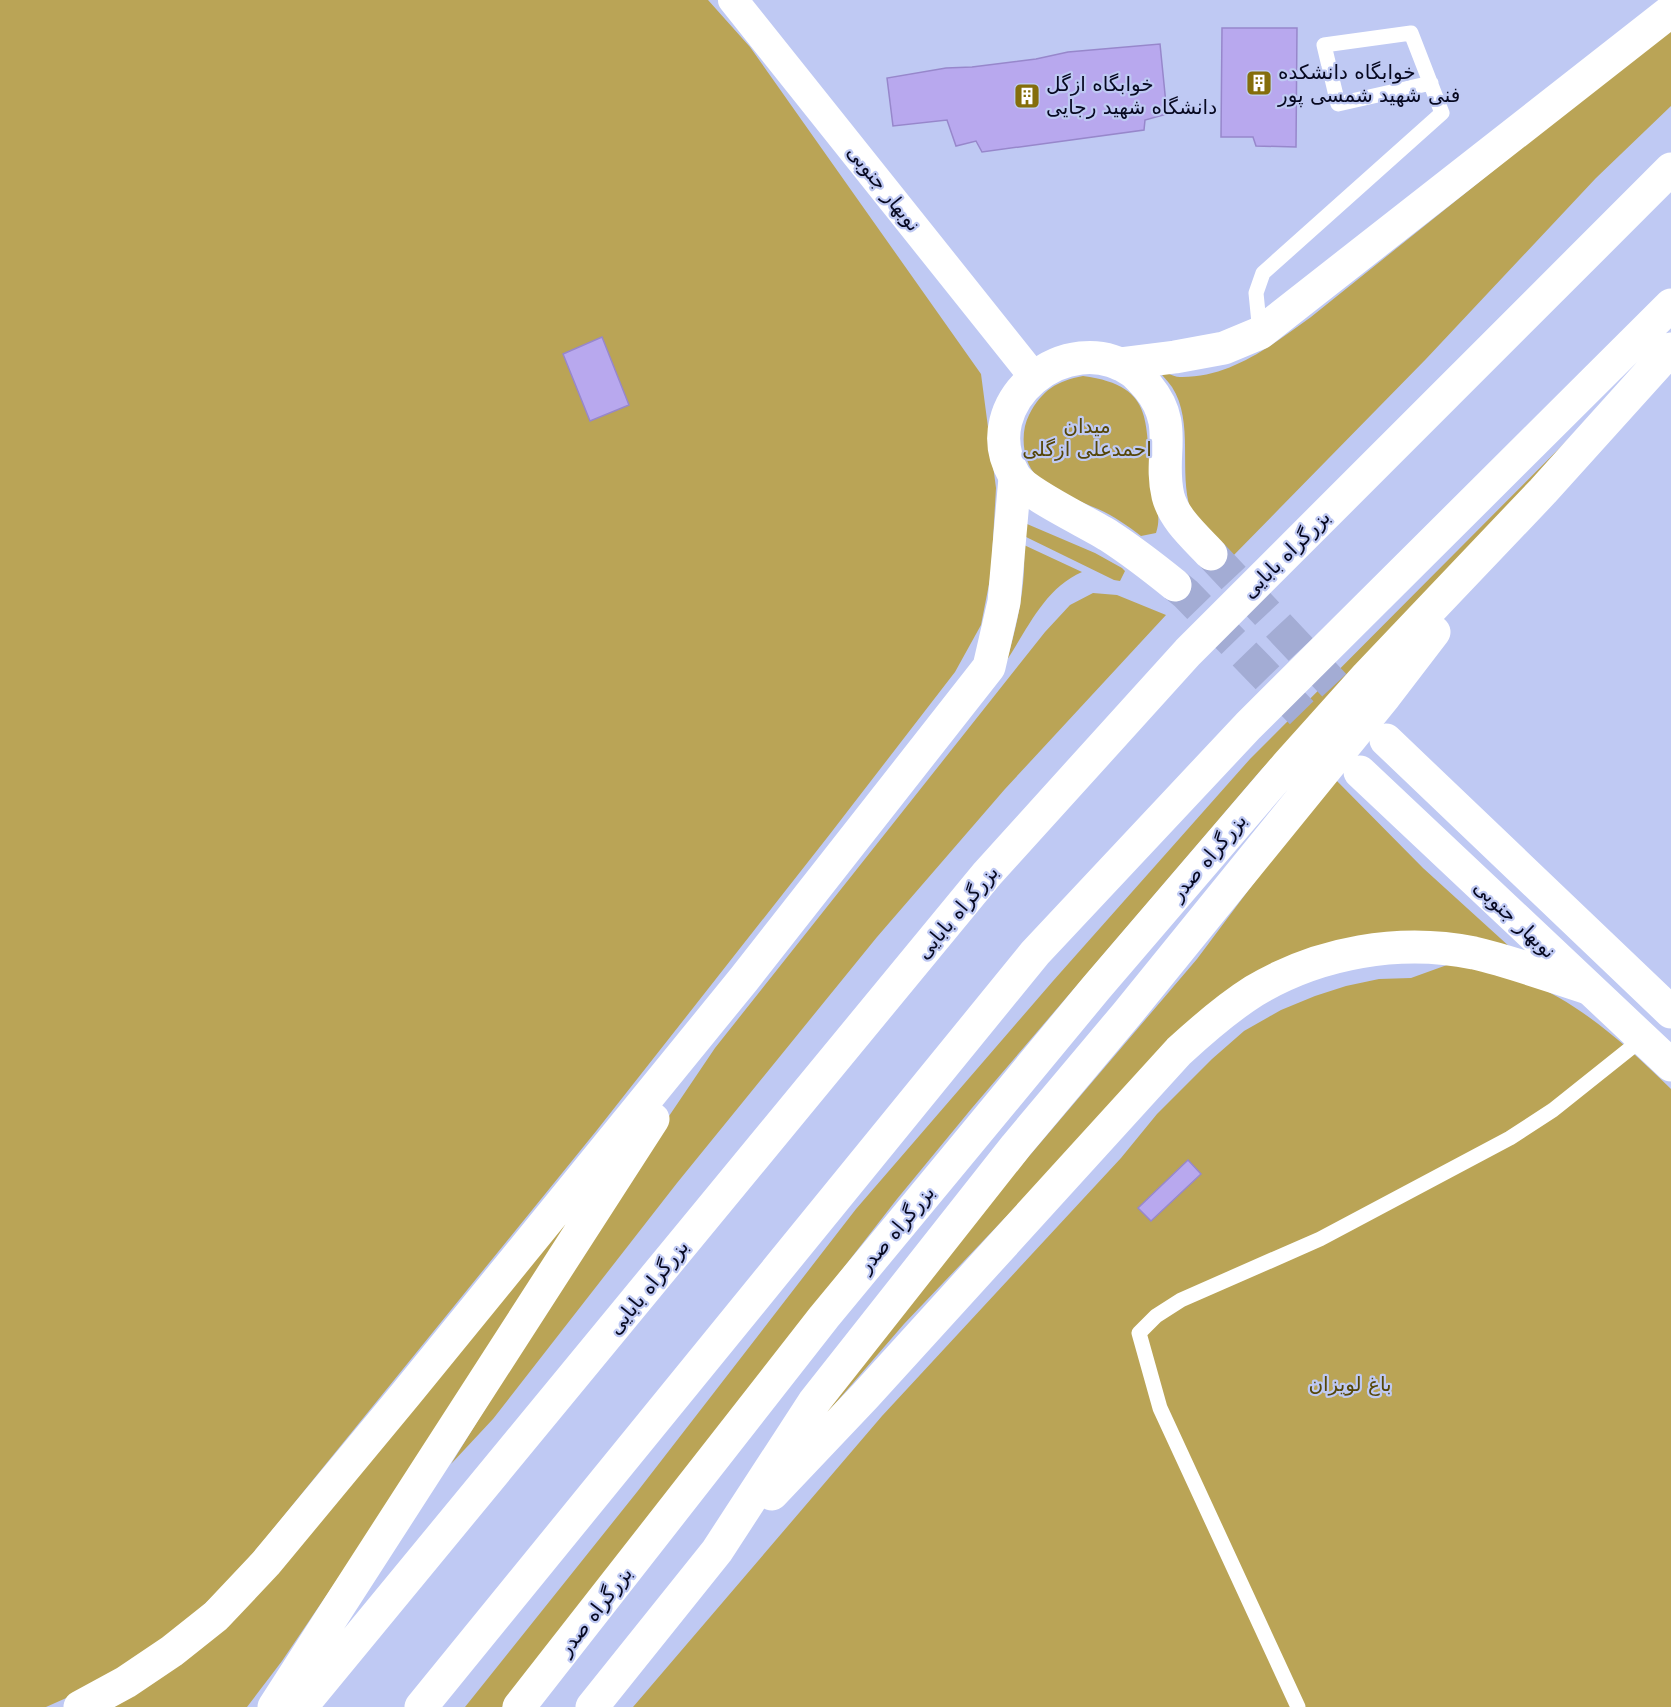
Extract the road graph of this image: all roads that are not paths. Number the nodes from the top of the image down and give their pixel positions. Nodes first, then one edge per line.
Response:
1 (733, 0) edge
2 (1671, 11) edge
3 (1431, 83) junction
4 (1671, 169) edge
5 (1671, 305) edge
6 (1260, 333) junction
7 (1671, 349) edge
8 (1119, 364) junction
9 (1034, 377) junction
10 (1015, 478) junction
11 (1211, 554) tunnel mouth
12 (1175, 585) tunnel mouth
13 (1376, 686) junction
14 (1386, 740) tunnel mouth
15 (1360, 772) tunnel mouth
16 (744, 979) junction
17 (1588, 988) junction
18 (1671, 1012) edge
19 (1642, 1039) junction
20 (1671, 1065) edge
21 (717, 1551) junction
22 (592, 1706) edge
23 (81, 1707) edge
24 (274, 1707) edge
25 (301, 1707) edge
26 (421, 1707) edge
27 (519, 1707) edge
28 (1298, 1707) edge

1 - 9 street, نوبهار جنوبی
2 - 6 main road
3 - 3 lane
3 - 6 lane
4 - 25 main road, بزرگراه بابایی
5 - 26 main road
6 - 8 main road
7 - 13 main road
8 - 9 main road
8 - 11 main road
9 - 10 main road
10 - 12 main road
10 - 16 main road
13 - 21 main road
13 - 27 main road, بزرگراه صدر
14 - 18 main road, نوبهار جنوبی
15 - 17 main road, نوبهار جنوبی
16 - 23 main road
16 - 24 main road
17 - 19 main road, نوبهار جنوبی
17 - 21 main road
19 - 20 main road, نوبهار جنوبی
19 - 28 lane
21 - 22 main road

